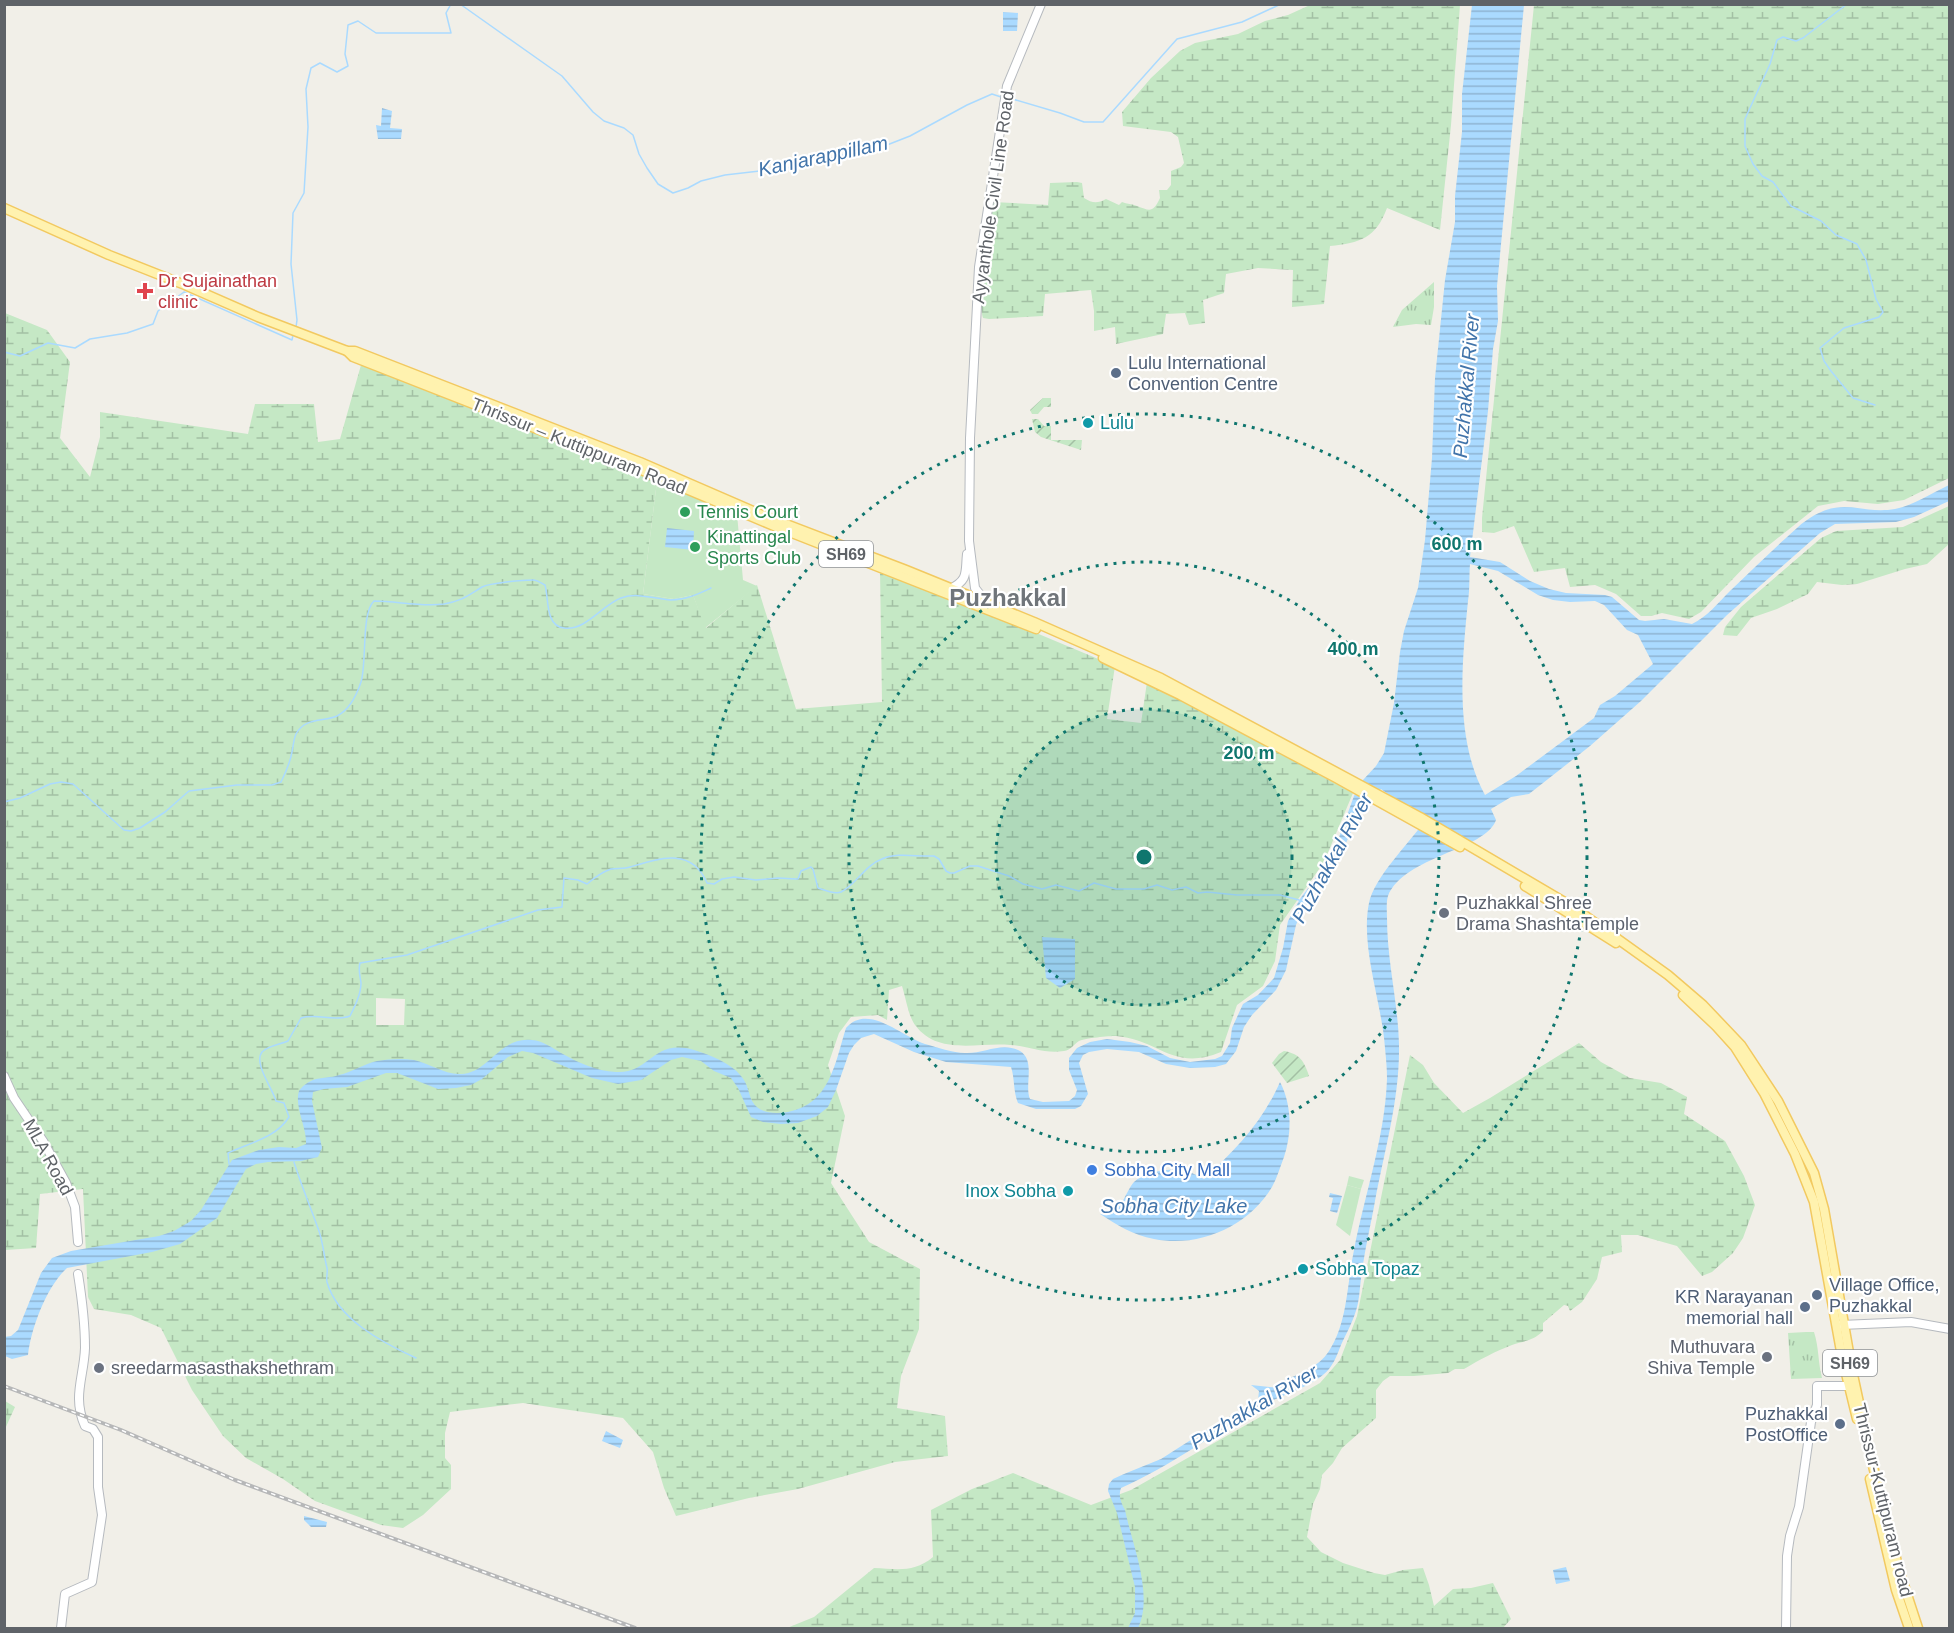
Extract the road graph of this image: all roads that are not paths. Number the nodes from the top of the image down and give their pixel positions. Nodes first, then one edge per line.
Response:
1 (1041, 4) edge
2 (4, 208) edge
3 (347, 351) junction
4 (969, 541) junction
5 (950, 589) junction
6 (987, 604) junction
7 (1135, 669) junction
8 (1379, 798) junction
9 (1419, 820) junction
10 (1474, 852) junction
11 (4, 1076) edge
12 (78, 1242) dead end
13 (78, 1274) dead end
14 (1840, 1325) junction
15 (1950, 1329) edge
16 (1849, 1386) junction
17 (61, 1629) edge
18 (1786, 1629) edge
19 (1909, 1629) edge
20 (1918, 1629) edge

1 - 4 street, Ayyanthole Civil Line Road
2 - 3 main road, Thrissur – Kuttippuram Road / SH69
3 - 5 main road, Thrissur – Kuttippuram Road
3 - 7 main road, Thrissur – Kuttippuram Road / SH69
4 - 5 street, Ayyanthole Civil Line Road
4 - 6 street, Ayyanthole Civil Line Road
5 - 6 main road, Thrissur – Kuttippuram Road
6 - 7 main road, Thrissur – Kuttippuram Road
7 - 8 main road, Thrissur – Kuttippuram Road / SH69
8 - 9 main road
8 - 9 main road, Thrissur – Kuttippuram Road / SH69
9 - 10 main road
9 - 10 main road
10 - 14 main road
10 - 14 main road, Thrissur-Kuttipuram road / SH69
11 - 12 street, MLA Road
13 - 17 street
14 - 15 street
14 - 16 main road
14 - 20 main road, Thrissur-Kuttipuram road / SH69
16 - 18 street
16 - 19 main road

